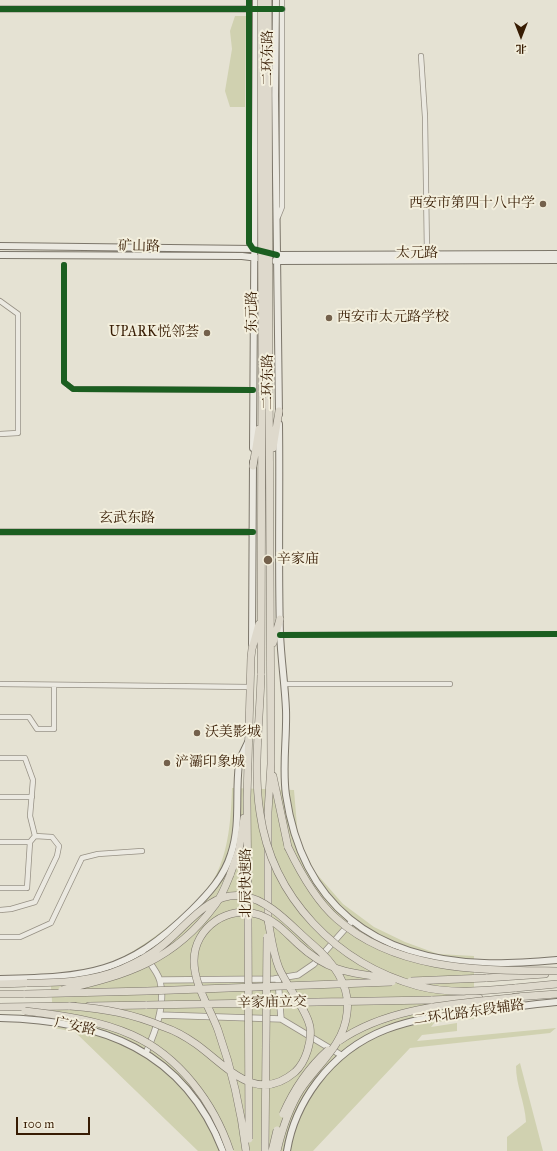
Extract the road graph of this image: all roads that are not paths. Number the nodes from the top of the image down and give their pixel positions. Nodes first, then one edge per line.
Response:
1 (250, 0) edge
2 (256, 0) edge
3 (261, 0) edge
4 (268, 0) edge
5 (276, 0) edge
6 (282, 0) edge
7 (0, 9) edge
8 (253, 9) junction
9 (279, 9) junction
10 (421, 56) dead end
11 (0, 246) edge
12 (254, 248) junction
13 (427, 254) junction
14 (557, 254) edge
15 (0, 255) edge
16 (253, 256) junction
17 (277, 258) junction
18 (557, 260) edge
19 (64, 265) dead end
20 (0, 301) edge
21 (266, 366) junction
22 (254, 390) junction
23 (263, 409) junction
24 (279, 411) junction
25 (0, 434) edge
26 (253, 466) junction
27 (270, 468) junction
28 (0, 532) edge
29 (253, 532) junction
30 (262, 616) junction
31 (280, 619) junction
32 (557, 634) edge
33 (280, 635) junction
34 (252, 649) junction
35 (271, 650) junction
36 (0, 684) edge
37 (284, 684) junction
38 (450, 684) dead end
39 (54, 685) junction
40 (250, 687) junction
41 (0, 717) edge
42 (249, 739) junction
43 (0, 758) edge
44 (271, 764) junction
45 (0, 797) edge
46 (32, 797) junction
47 (247, 798) junction
48 (35, 836) junction
49 (0, 842) edge
50 (30, 842) junction
51 (142, 851) dead end
52 (0, 888) edge
53 (0, 910) edge
54 (268, 920) junction
55 (352, 922) junction
56 (0, 937) edge
57 (142, 952) junction
58 (557, 960) edge
59 (557, 972) edge
60 (278, 978) junction
61 (0, 979) edge
62 (160, 980) junction
63 (413, 981) junction
64 (0, 984) edge
65 (557, 984) edge
66 (0, 994) edge
67 (48, 994) junction
68 (557, 994) edge
69 (520, 997) junction
70 (557, 1002) edge
71 (70, 1006) junction
72 (0, 1008) edge
73 (24, 1009) junction
74 (160, 1015) junction
75 (0, 1018) edge
76 (281, 1019) junction
77 (146, 1053) junction
78 (341, 1055) junction
79 (223, 1151) edge
80 (230, 1151) edge
81 (247, 1151) edge
82 (265, 1151) edge
83 (272, 1151) edge
84 (277, 1151) edge
85 (287, 1151) edge

1 - 8 street
2 - 8 main road, 东元路
3 - 21 highway, 二环东路, bridge
4 - 21 highway, 二环东路, bridge
5 - 9 main road, 东元路
6 - 9 street
7 - 8 street
8 - 9 street
8 - 12 main road, 东元路
9 - 17 main road, 东元路
10 - 13 street
11 - 12 main road, 矿山路
12 - 16 main road, 东元路
12 - 17 street, 矿山路
13 - 14 main road, 太元路
13 - 17 main road, 太元路
15 - 16 main road, 矿山路
16 - 17 main road, 矿山路
16 - 22 main road, 东元路
17 - 18 main road, 太元路
17 - 24 main road, 东元路
19 - 22 street
20 - 25 street
21 - 23 highway
21 - 27 highway, 二环东路
22 - 26 main road, 东元路
23 - 26 highway
23 - 30 highway
24 - 27 highway
24 - 31 main road, 东元路
26 - 29 main road, 东元路
27 - 35 highway, 二环东路
28 - 29 street, 玄武东路
29 - 34 main road, 东元路
30 - 34 highway, 北辰快速路
30 - 65 highway, bridge
31 - 33 main road, 东元路
31 - 35 highway
32 - 33 street
33 - 37 main road, 东元路
34 - 40 highway, 北辰快速路
35 - 44 highway, 二环东路
36 - 39 street
37 - 38 street
37 - 55 main road, 东元路
39 - 40 street
39 - 41 street
40 - 42 highway, 北辰快速路
42 - 47 highway, 北辰快速路
42 - 57 main road
43 - 46 street
44 - 54 highway, 北辰快速路
44 - 59 highway, 辛家庙立交, bridge
45 - 46 street
46 - 48 street
47 - 67 highway, bridge
47 - 81 highway, 北辰快速路, bridge
48 - 50 street
48 - 53 street
49 - 50 street
50 - 52 street
51 - 56 street
54 - 71 highway, bridge
54 - 82 highway, 北辰快速路, bridge
55 - 58 main road
55 - 60 street
57 - 61 main road
57 - 62 street
59 - 63 highway, 辛家庙立交, bridge
60 - 62 street
60 - 76 street
62 - 74 street
63 - 67 highway, 辛家庙立交, bridge
63 - 81 highway, bridge
64 - 84 highway, bridge
66 - 67 highway, 辛家庙立交, bridge
68 - 69 highway
69 - 71 highway, 辛家庙立交, bridge
69 - 83 highway, bridge
70 - 78 main road, 二环北路东段辅路
71 - 73 highway, 辛家庙立交
72 - 73 highway
73 - 80 highway, bridge
74 - 76 street
74 - 77 street
75 - 77 main road, 广安路
76 - 78 street
77 - 79 main road, 广安路
78 - 85 main road, 二环北路东段辅路

